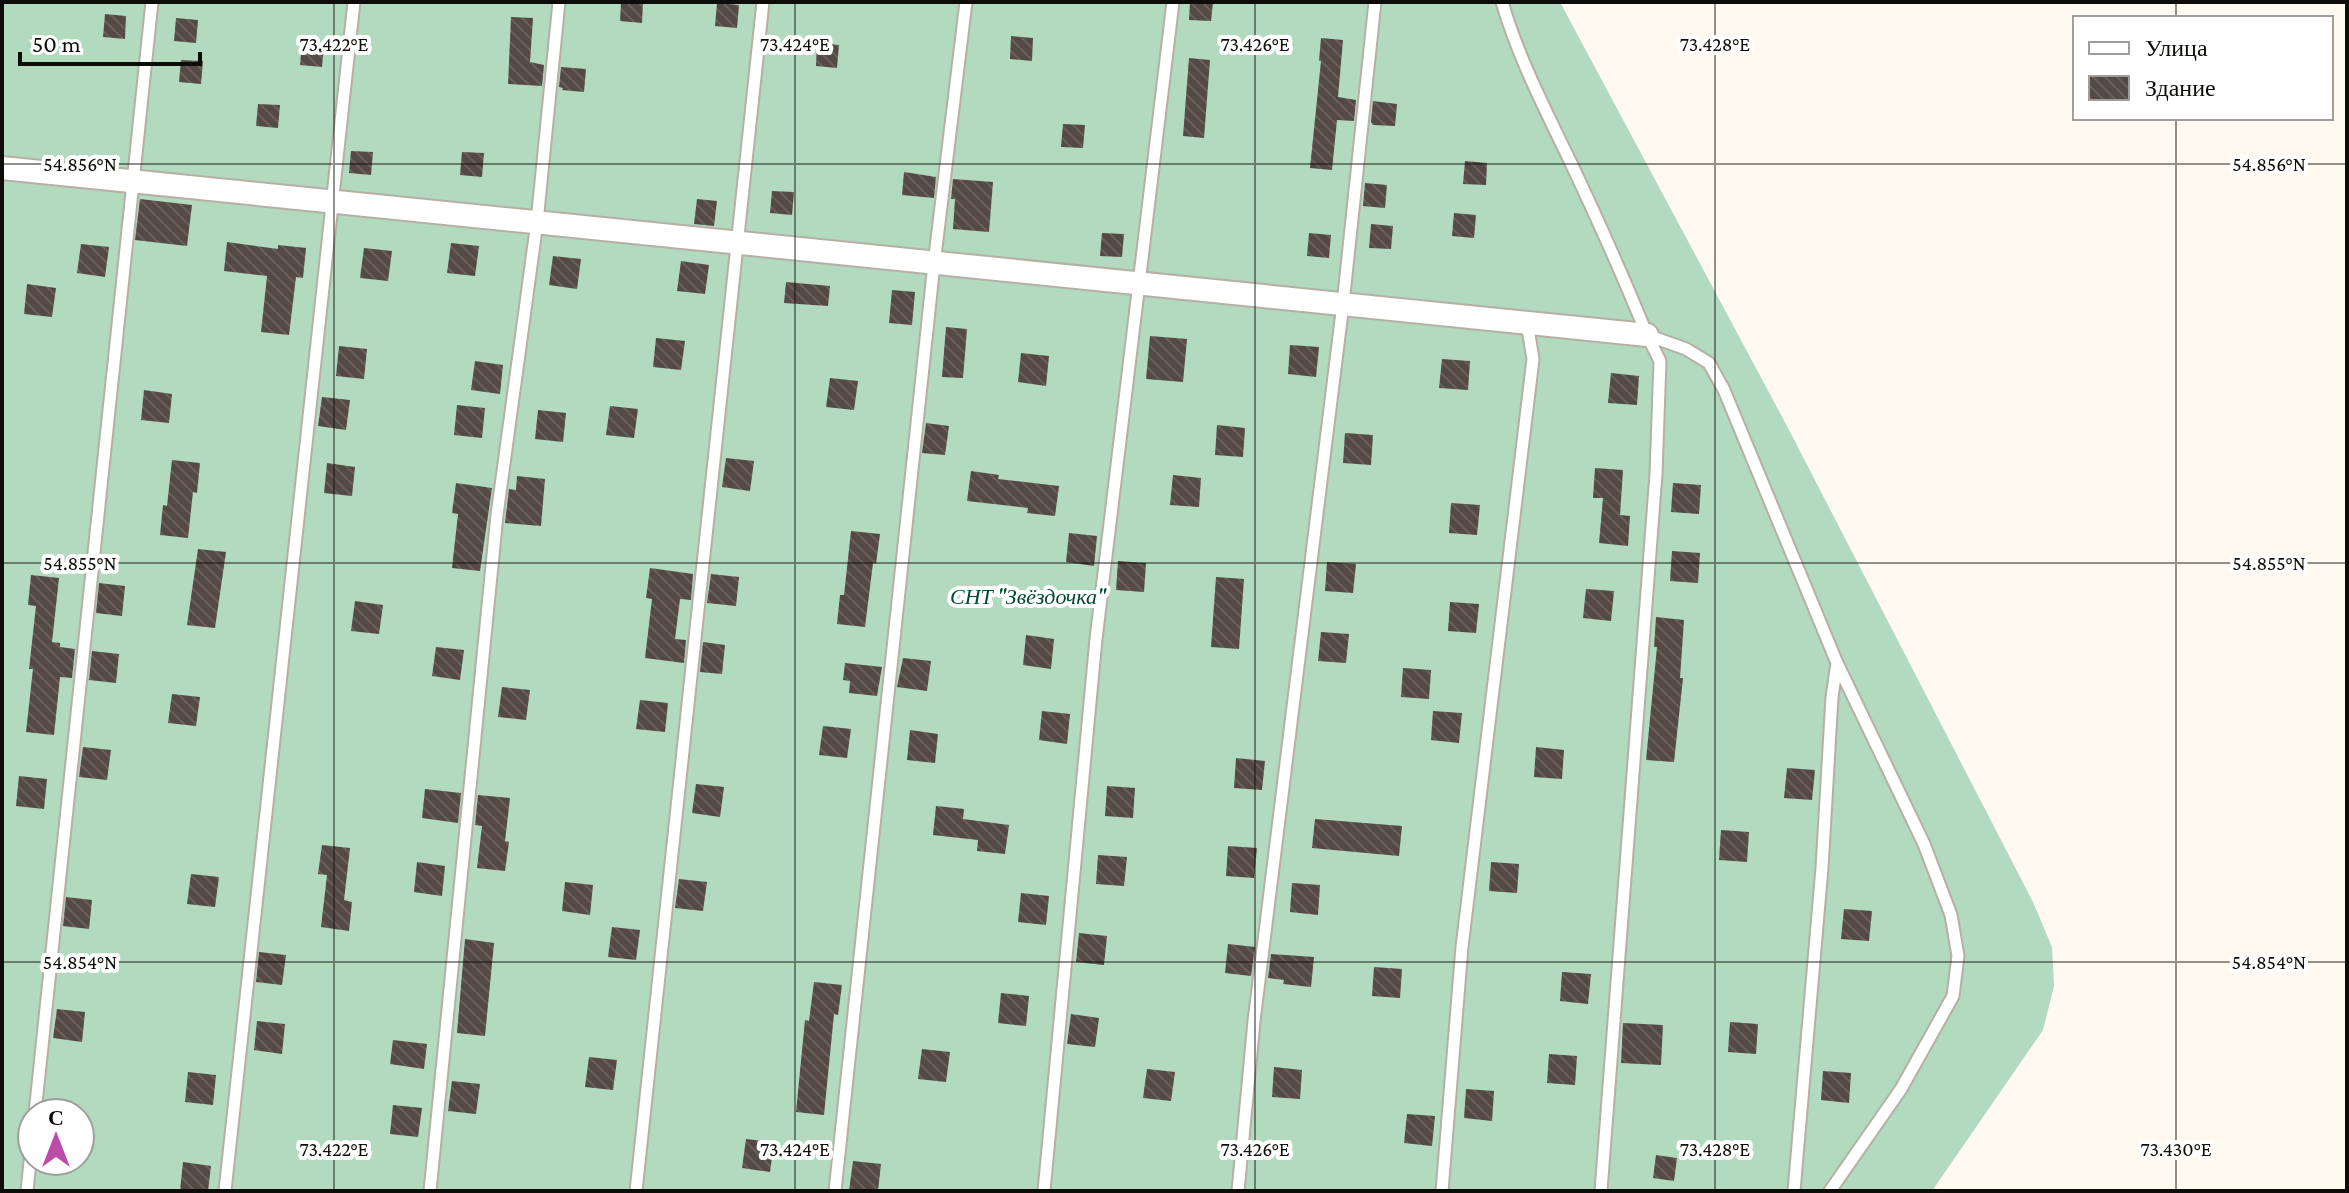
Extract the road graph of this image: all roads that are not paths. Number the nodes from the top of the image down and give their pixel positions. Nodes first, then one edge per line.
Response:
1 (152, 2) edge
2 (354, 2) edge
3 (559, 2) edge
4 (763, 2) edge
5 (966, 2) edge
6 (1173, 2) edge
7 (1375, 2) edge
8 (1502, 2) edge
9 (2, 168) edge
10 (134, 181) junction
11 (333, 200) junction
12 (537, 222) junction
13 (735, 243) junction
14 (934, 264) junction
15 (1139, 284) junction
16 (1343, 304) junction
17 (1527, 323) junction
18 (1647, 335) junction
19 (1837, 663) junction
20 (37, 1097) edge
21 (225, 1191) edge
22 (430, 1191) edge
23 (636, 1191) edge
24 (835, 1191) edge
25 (1044, 1191) edge
26 (1238, 1191) edge
27 (1442, 1191) edge
28 (1601, 1191) edge
29 (1794, 1191) edge
30 (1830, 1191) edge

1 - 10 lane
2 - 11 lane
3 - 12 lane
4 - 13 lane
5 - 14 lane
6 - 15 lane
7 - 16 lane
8 - 18 lane
9 - 10 street
10 - 11 street
10 - 20 lane
11 - 12 street
11 - 21 lane
12 - 13 street
12 - 22 lane
13 - 14 street
13 - 23 lane
14 - 15 street
14 - 24 lane
15 - 16 street
15 - 25 lane
16 - 17 street
16 - 26 lane
17 - 18 street
17 - 27 lane
18 - 19 lane
18 - 28 lane
19 - 29 lane
19 - 30 lane

